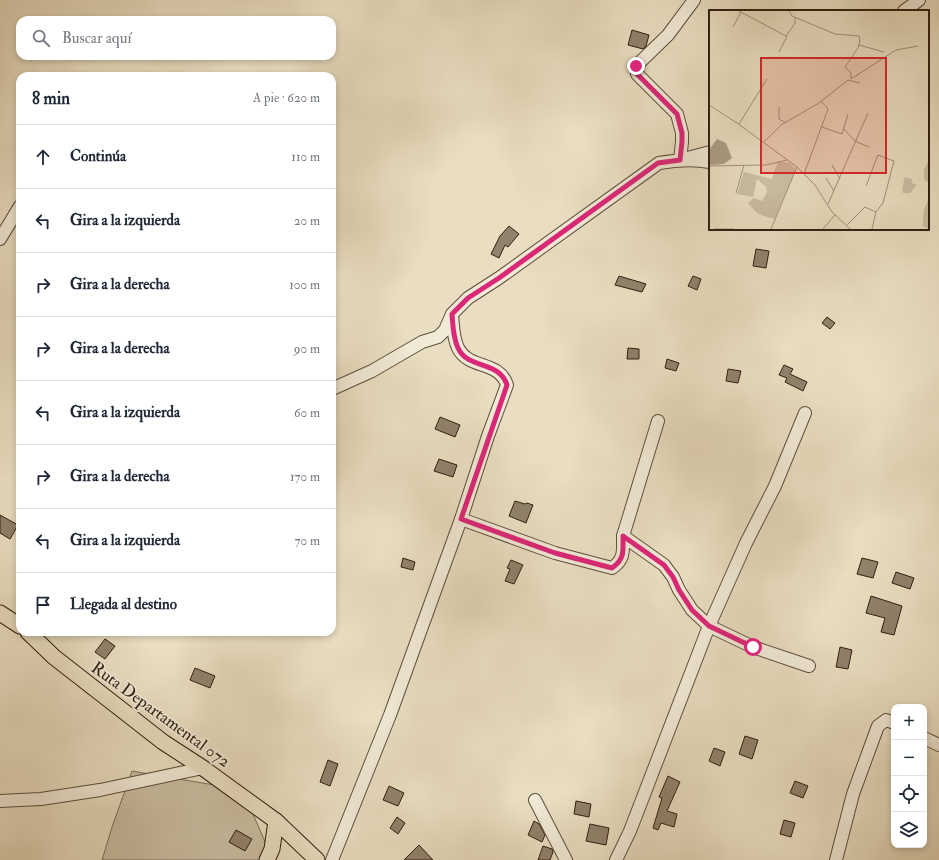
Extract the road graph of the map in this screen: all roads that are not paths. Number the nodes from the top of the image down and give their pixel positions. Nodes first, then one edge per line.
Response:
1 (694, 0) edge
2 (919, 0) edge
3 (905, 10) edge
4 (709, 152) edge
5 (680, 160) junction
6 (709, 162) edge
7 (16, 213) edge
8 (0, 239) edge
9 (452, 314) junction
10 (336, 387) edge
11 (805, 413) dead end
12 (658, 421) dead end
13 (461, 519) junction
14 (623, 536) junction
15 (0, 613) edge
16 (16, 623) edge
17 (709, 626) junction
18 (32, 636) edge
19 (809, 666) dead end
20 (891, 722) edge
21 (927, 740) edge
22 (939, 746) edge
23 (203, 768) junction
24 (535, 800) dead end
25 (0, 801) edge
26 (276, 821) junction
27 (267, 860) edge
28 (317, 860) edge
29 (332, 860) edge
30 (566, 860) edge
31 (616, 860) edge
32 (836, 860) edge

1 - 5 street
2 - 3 street
4 - 5 street
5 - 6 street
5 - 9 street
7 - 8 street
9 - 10 street
9 - 13 street
11 - 17 street
12 - 14 street
13 - 14 street
13 - 29 street
14 - 17 street
15 - 16 main road
17 - 19 street
17 - 31 street
18 - 23 main road, Ruta Departamental 072
20 - 32 street
21 - 22 street
23 - 25 street
23 - 26 main road, Ruta Departamental 072
24 - 30 street
26 - 27 main road
26 - 28 main road, Ruta Departamental 072

